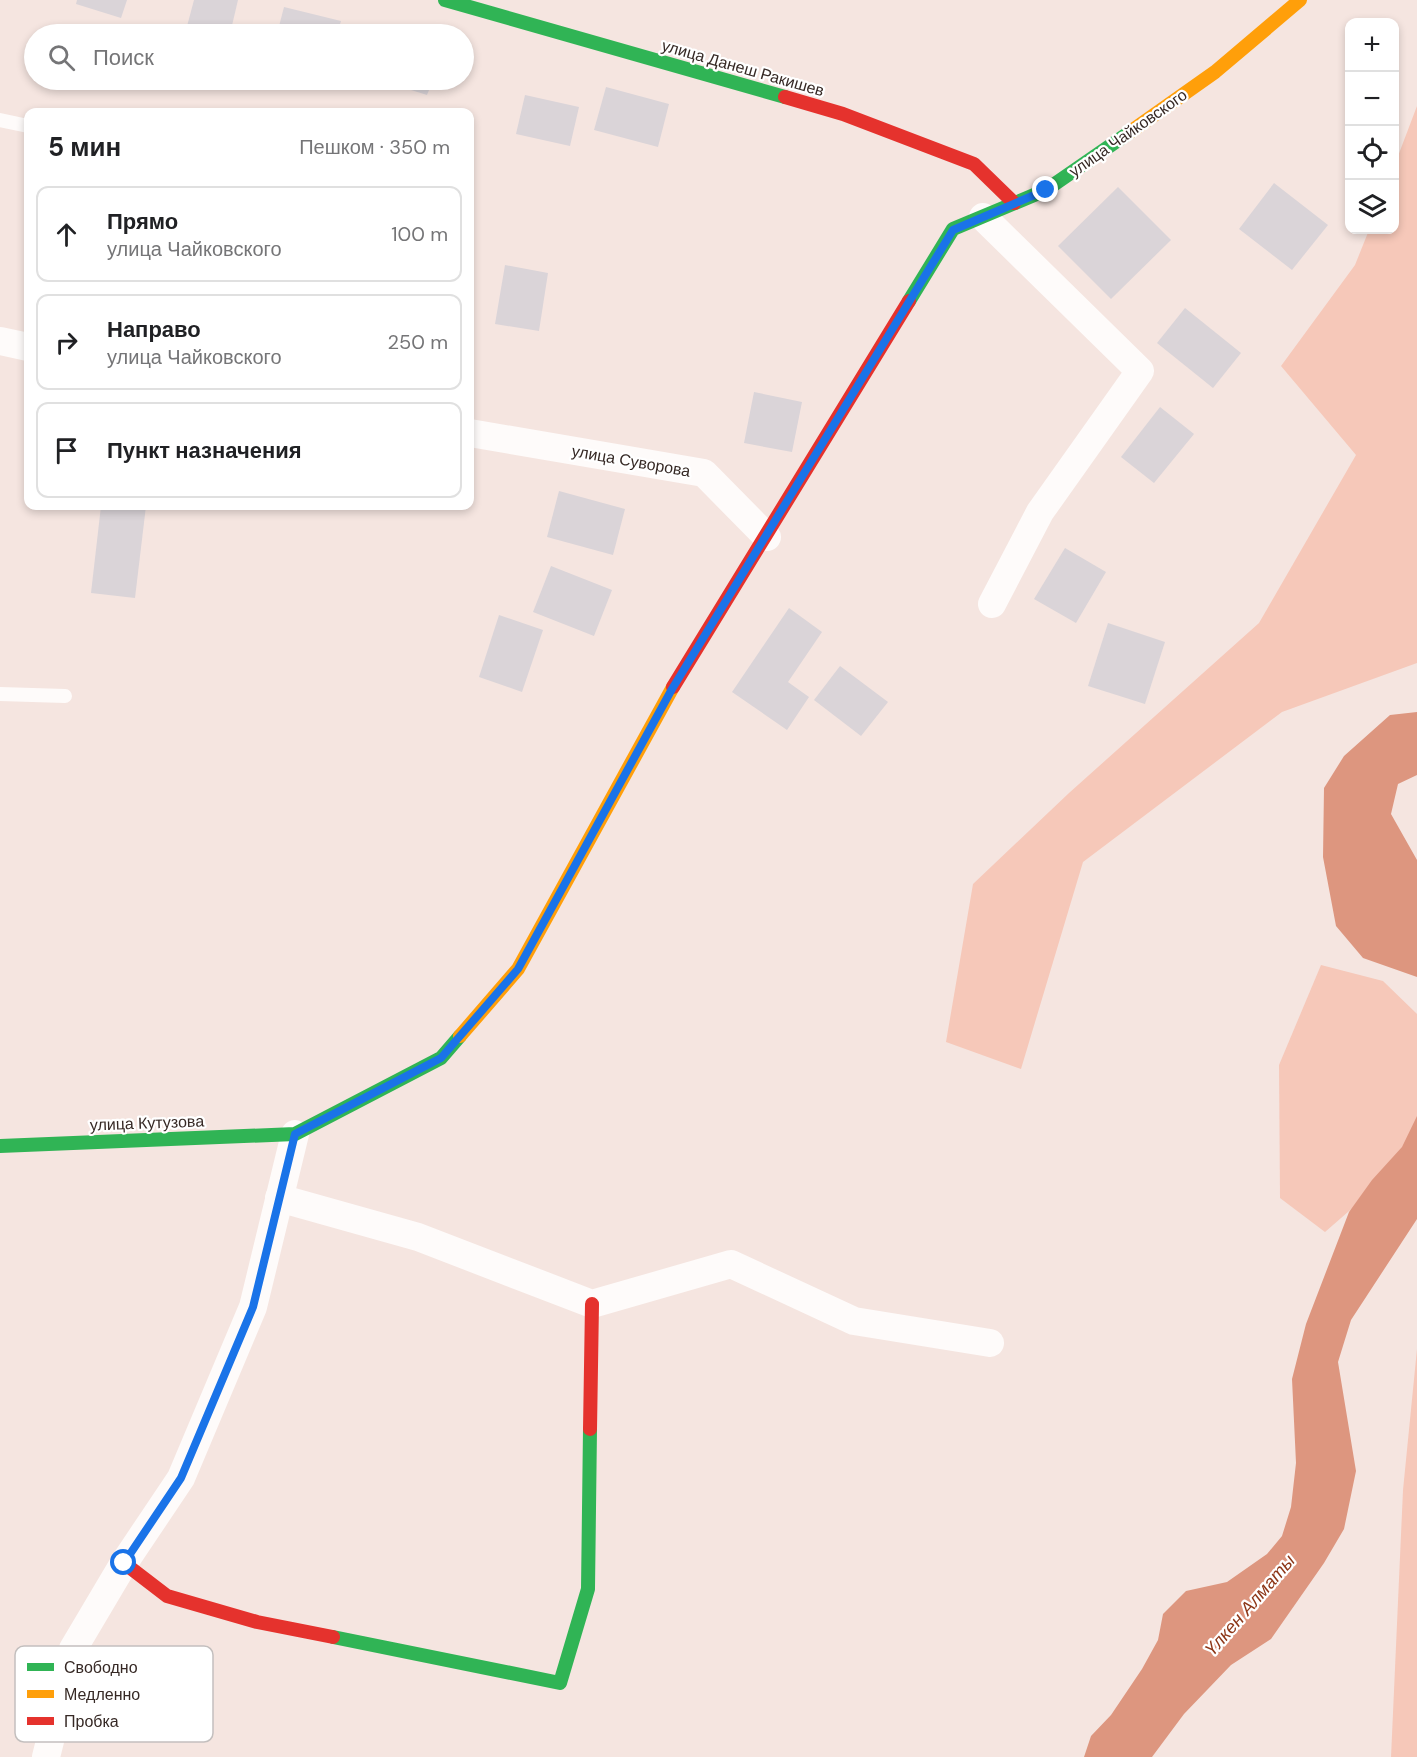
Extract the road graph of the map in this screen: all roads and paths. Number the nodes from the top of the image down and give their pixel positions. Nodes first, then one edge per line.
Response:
1 (445, 0) edge
2 (1300, 0) edge
3 (0, 120) edge
4 (24, 125) edge
5 (1014, 203) junction
6 (982, 217) junction
7 (0, 341) edge
8 (24, 346) edge
9 (474, 434) edge
10 (767, 537) junction
11 (992, 604) dead end
12 (0, 694) edge
13 (65, 696) dead end
14 (295, 1134) junction
15 (0, 1146) edge
16 (279, 1198) junction
17 (592, 1304) junction
18 (990, 1343) dead end
19 (124, 1563) junction
20 (75, 1646) edge
21 (50, 1742) edge
22 (46, 1757) edge

1 - 5 street, улица Данеш Ракишев
2 - 5 street, улица Чайковского
3 - 4 lane
5 - 6 street, улица Чайковского
6 - 10 street, улица Чайковского
6 - 11 street
7 - 8 street
9 - 10 street, улица Суворова
10 - 14 street, улица Чайковского
12 - 13 lane
14 - 15 street, улица Кутузова
14 - 16 street
16 - 17 street
16 - 19 street
17 - 18 street
17 - 19 street
19 - 20 street
21 - 22 street

